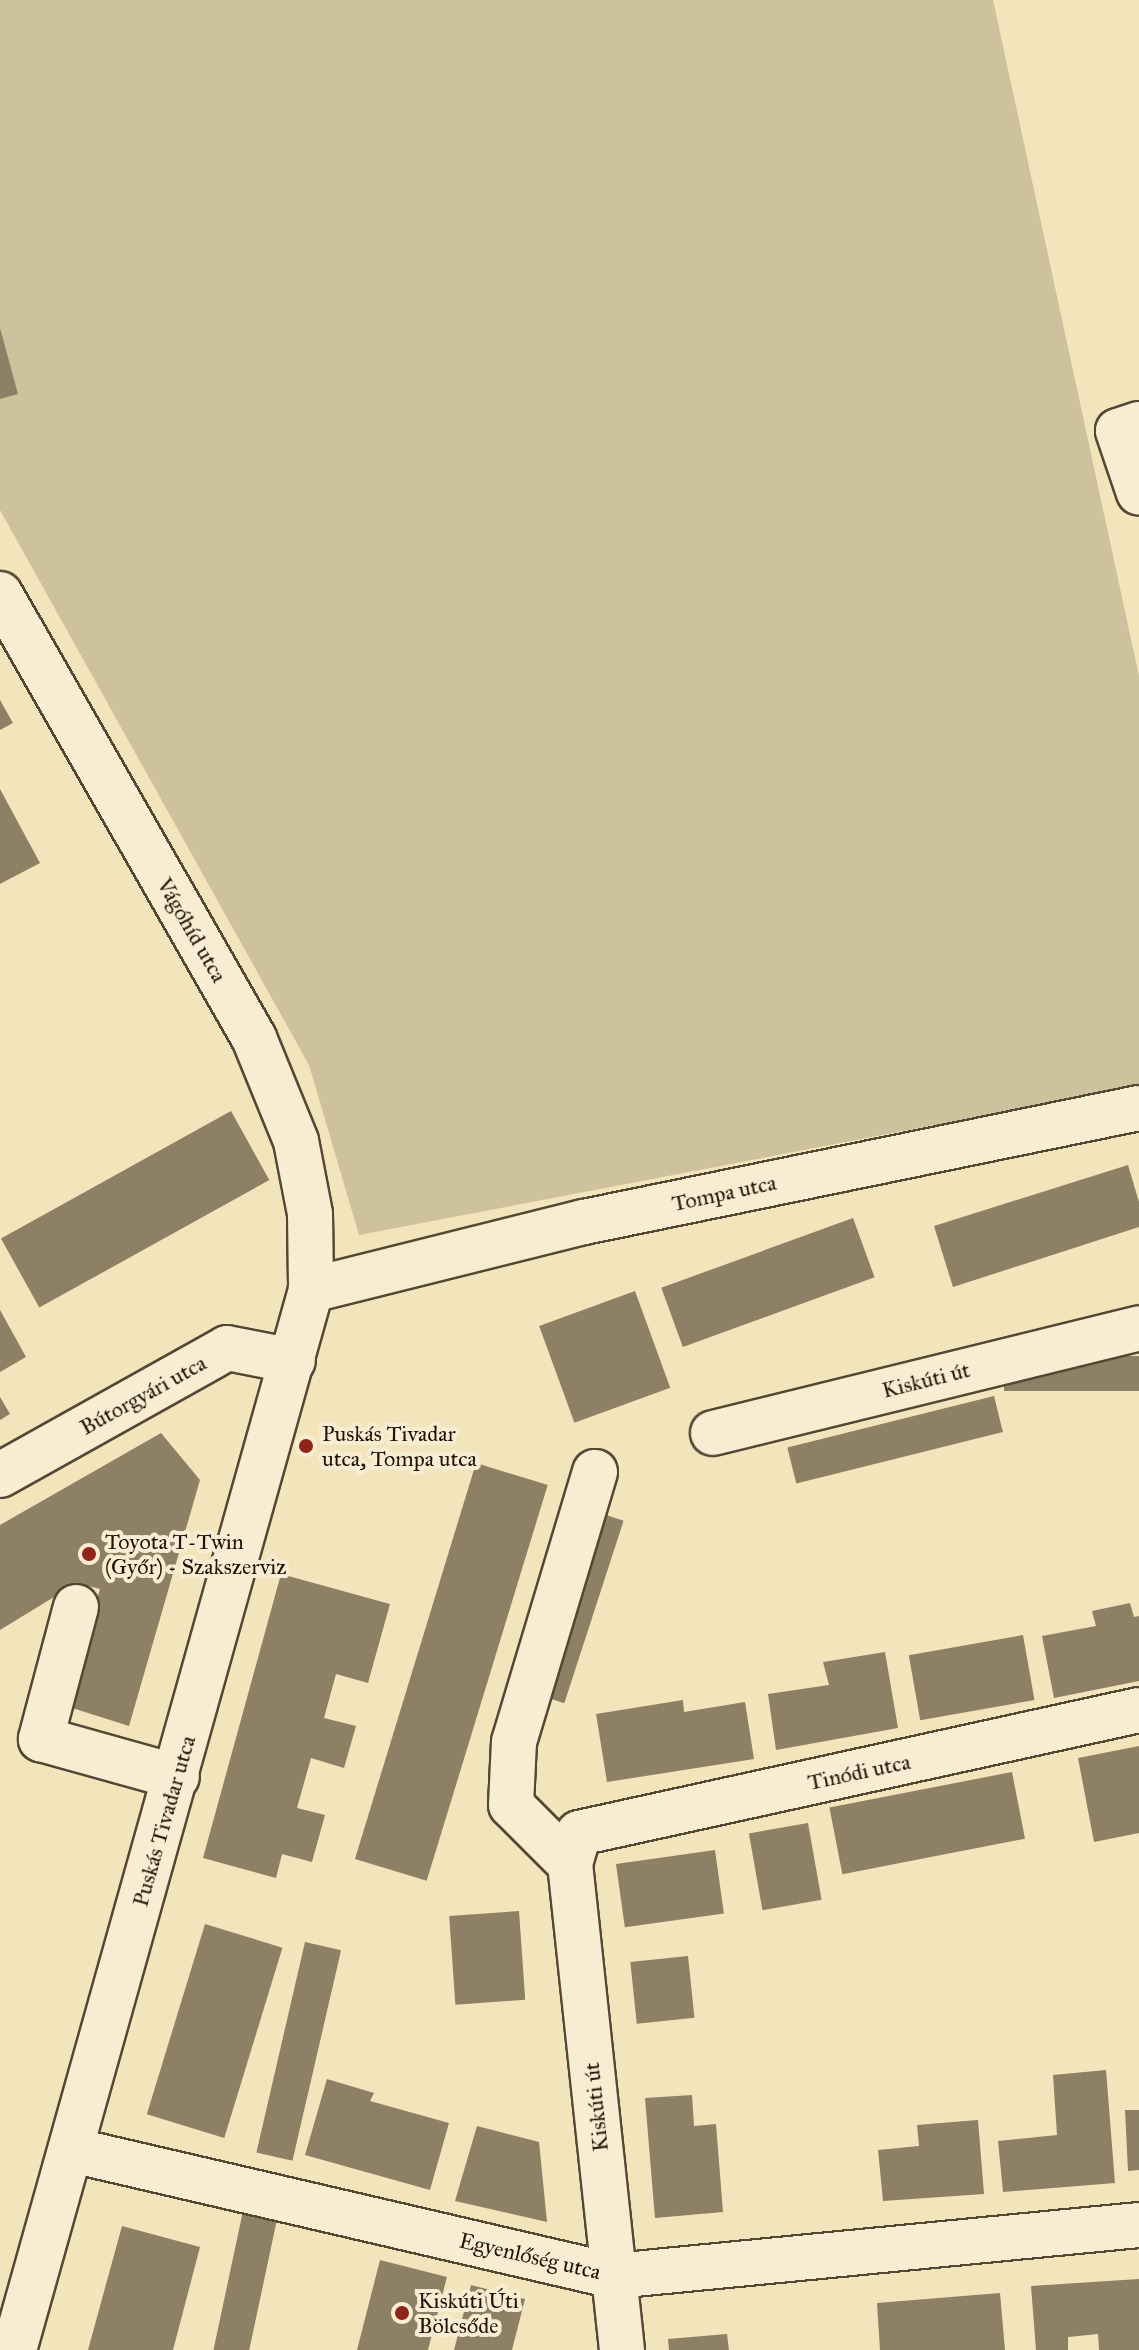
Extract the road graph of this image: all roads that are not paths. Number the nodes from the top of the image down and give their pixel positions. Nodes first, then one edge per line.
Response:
1 (1139, 424) edge
2 (1139, 493) edge
3 (0, 594) edge
4 (1139, 1108) edge
5 (311, 1290) junction
6 (1139, 1328) edge
7 (293, 1361) junction
8 (713, 1433) dead end
9 (595, 1472) dead end
10 (0, 1475) edge
11 (76, 1607) dead end
12 (1139, 1710) edge
13 (177, 1777) junction
14 (574, 1848) junction
15 (72, 2150) junction
16 (1139, 2225) edge
17 (614, 2276) junction
18 (14, 2350) edge
19 (622, 2350) edge

1 - 2 street
3 - 5 street, Vágóhíd utca
4 - 5 street, Tompa utca
5 - 7 street, Puskás Tivadar utca
6 - 8 street, Kiskúti út
7 - 10 street, Bútorgyári utca
7 - 13 street, Puskás Tivadar utca
9 - 14 street
11 - 13 street
12 - 14 street, Tinódi utca
13 - 15 street, Puskás Tivadar utca
14 - 17 street, Kiskúti út
15 - 17 street, Egyenlőség utca
15 - 18 street, Puskás Tivadar utca
16 - 17 street, Egyenlőség utca
17 - 19 street, Kiskúti út

